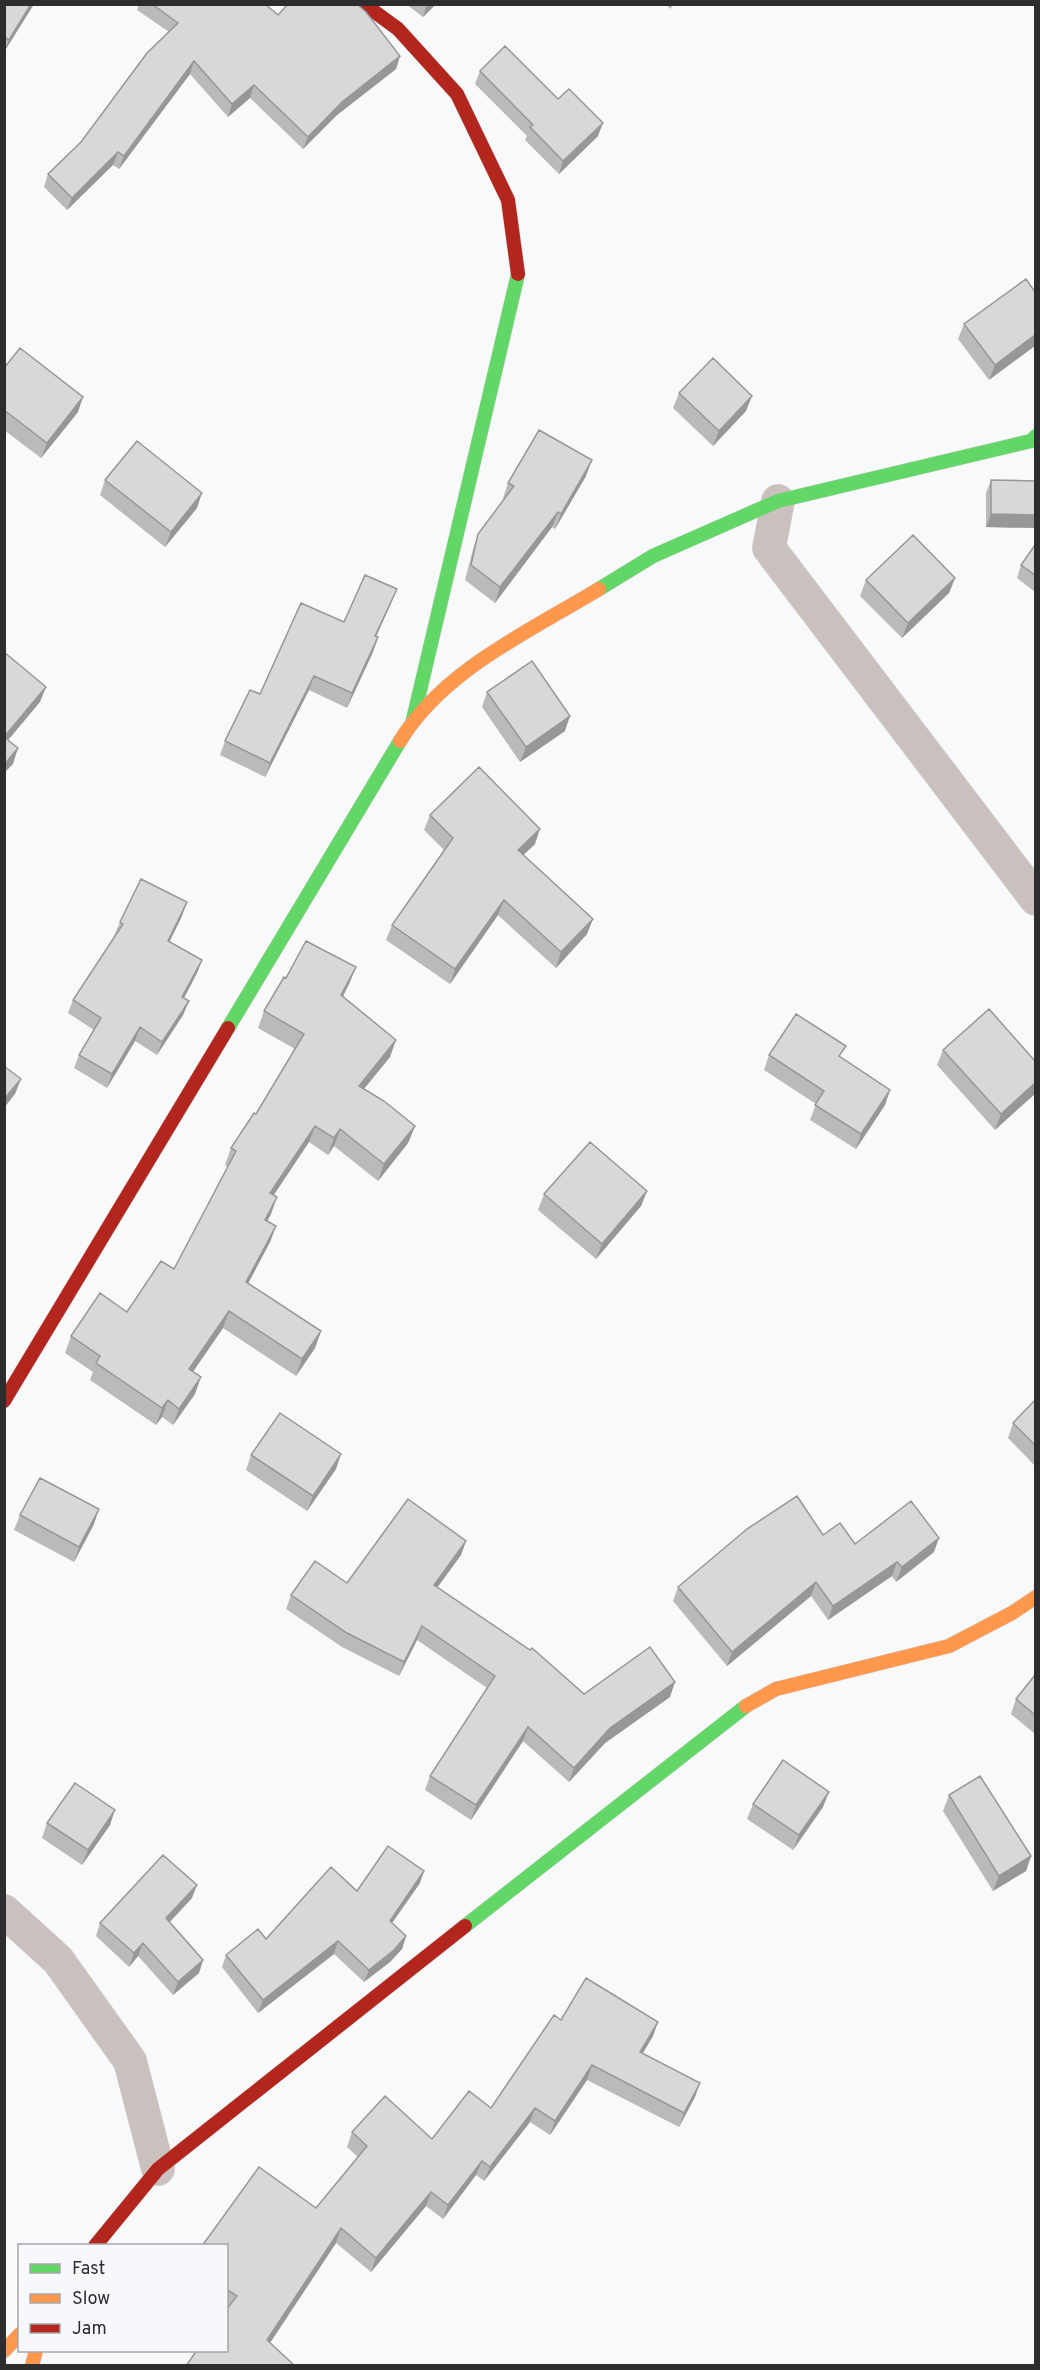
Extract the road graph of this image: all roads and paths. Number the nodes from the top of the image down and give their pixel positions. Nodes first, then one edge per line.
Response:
1 (364, 4) edge
2 (1034, 440) edge
3 (778, 501) junction
4 (413, 720) junction
5 (1035, 899) edge
6 (4, 1401) edge
7 (1035, 1597) edge
8 (4, 1911) edge
9 (158, 2169) junction
10 (97, 2244) edge
11 (18, 2336) edge
12 (4, 2351) edge

1 - 4 street
2 - 3 street
3 - 4 street
3 - 5 street
4 - 6 street
7 - 9 street
8 - 9 street
9 - 10 street
11 - 12 street

